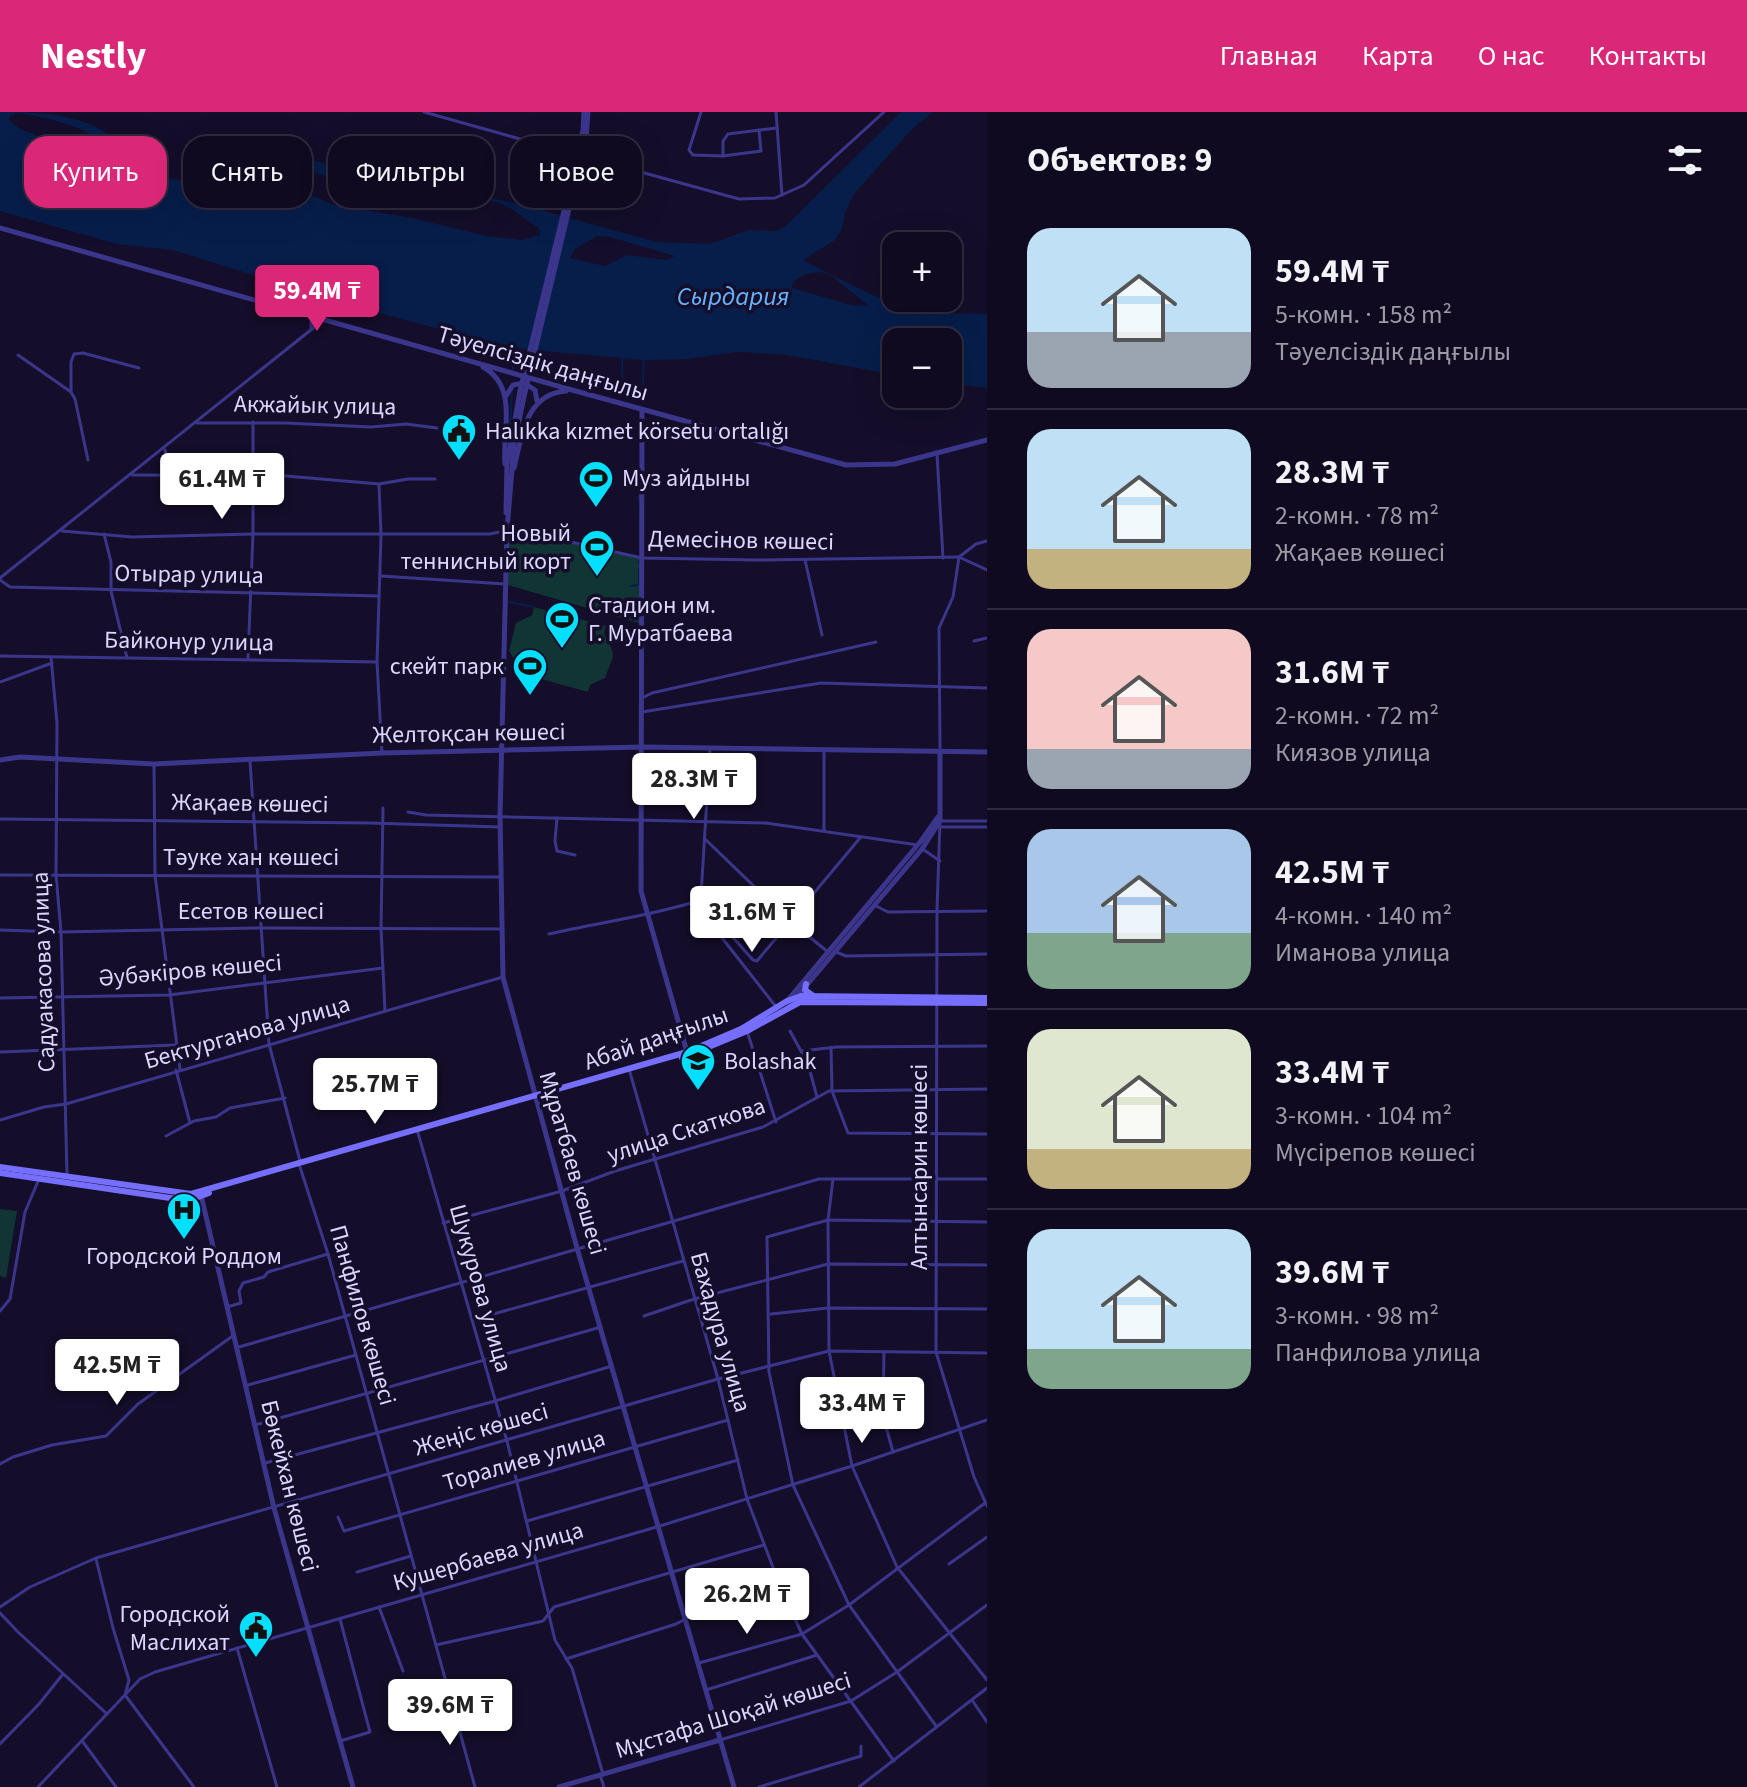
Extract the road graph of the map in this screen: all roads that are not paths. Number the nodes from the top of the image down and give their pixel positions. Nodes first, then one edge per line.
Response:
1 (424, 112) edge
2 (586, 112) edge
3 (701, 112) edge
4 (776, 112) edge
5 (884, 112) edge
6 (777, 128) junction
7 (759, 130) junction
8 (510, 136) edge
9 (723, 156) junction
10 (642, 172) edge
11 (782, 195) junction
12 (0, 228) edge
13 (312, 316) junction
14 (325, 320) junction
15 (312, 328) junction
16 (18, 355) dead end
17 (472, 362) junction
18 (139, 368) dead end
19 (572, 390) junction
20 (71, 392) junction
21 (537, 402) junction
22 (506, 403) junction
23 (642, 410) junction
24 (253, 422) junction
25 (194, 424) junction
26 (437, 428) dead end
27 (987, 440) edge
28 (164, 449) junction
29 (937, 454) junction
30 (88, 460) dead end
31 (177, 474) junction
32 (131, 475) junction
33 (253, 475) junction
34 (435, 479) dead end
35 (379, 484) junction
36 (508, 485) junction
37 (507, 530) junction
38 (62, 531) junction
39 (104, 534) junction
40 (253, 534) junction
41 (381, 535) junction
42 (987, 541) edge
43 (959, 557) junction
44 (642, 558) junction
45 (805, 559) junction
46 (943, 559) junction
47 (987, 570) edge
48 (380, 576) junction
49 (0, 579) edge
50 (505, 584) junction
51 (111, 591) junction
52 (251, 592) junction
53 (379, 596) junction
54 (822, 635) dead end
55 (987, 638) edge
56 (974, 641) dead end
57 (876, 642) dead end
58 (0, 656) edge
59 (51, 657) junction
60 (127, 658) junction
61 (248, 660) junction
62 (377, 662) junction
63 (52, 663) junction
64 (0, 682) edge
65 (939, 686) junction
66 (987, 688) edge
67 (642, 698) junction
68 (642, 712) junction
69 (643, 747) junction
70 (710, 748) junction
71 (501, 750) junction
72 (824, 750) junction
73 (940, 752) junction
74 (987, 752) edge
75 (382, 753) junction
76 (0, 760) edge
77 (57, 760) junction
78 (250, 761) junction
79 (154, 764) junction
80 (383, 808) dead end
81 (408, 812) dead end
82 (500, 816) junction
83 (557, 818) junction
84 (0, 819) edge
85 (58, 820) junction
86 (642, 820) junction
87 (153, 821) junction
88 (252, 821) junction
89 (940, 821) junction
90 (987, 821) edge
91 (707, 822) junction
92 (383, 823) junction
93 (501, 827) junction
94 (987, 827) edge
95 (824, 831) junction
96 (860, 838) junction
97 (706, 840) junction
98 (920, 847) junction
99 (575, 855) dead end
100 (940, 861) junction
101 (0, 875) edge
102 (56, 875) junction
103 (155, 875) junction
104 (256, 875) junction
105 (381, 876) junction
106 (501, 877) junction
107 (701, 896) dead end
108 (691, 903) dead end
109 (874, 905) junction
110 (937, 910) junction
111 (987, 911) edge
112 (646, 913) junction
113 (704, 915) dead end
114 (715, 917) dead end
115 (791, 922) junction
116 (259, 928) junction
117 (381, 928) junction
118 (502, 929) junction
119 (0, 930) edge
120 (160, 930) junction
121 (61, 932) junction
122 (549, 934) dead end
123 (831, 952) junction
124 (937, 953) junction
125 (987, 954) edge
126 (383, 968) junction
127 (503, 977) junction
128 (263, 983) junction
129 (806, 984) junction
130 (169, 995) junction
131 (815, 996) junction
132 (0, 998) edge
133 (63, 998) junction
134 (796, 998) junction
135 (937, 1000) junction
136 (987, 1000) edge
137 (788, 1004) junction
138 (777, 1008) junction
139 (385, 1011) junction
140 (744, 1031) junction
141 (790, 1031) dead end
142 (269, 1044) junction
143 (176, 1045) junction
144 (938, 1045) junction
145 (987, 1046) edge
146 (831, 1047) junction
147 (65, 1050) junction
148 (802, 1051) junction
149 (0, 1052) edge
150 (687, 1054) junction
151 (178, 1070) junction
152 (629, 1071) junction
153 (937, 1089) junction
154 (987, 1089) edge
155 (832, 1091) junction
156 (536, 1097) junction
157 (817, 1097) junction
158 (285, 1098) junction
159 (66, 1104) junction
160 (0, 1120) edge
161 (776, 1122) junction
162 (190, 1123) junction
163 (418, 1133) junction
164 (937, 1134) junction
165 (987, 1134) edge
166 (166, 1136) dead end
167 (653, 1160) junction
168 (300, 1165) junction
169 (0, 1170) edge
170 (833, 1178) junction
171 (39, 1179) junction
172 (937, 1179) junction
173 (987, 1179) edge
174 (67, 1180) junction
175 (562, 1191) junction
176 (201, 1194) junction
177 (671, 1220) junction
178 (828, 1220) junction
179 (937, 1222) junction
180 (987, 1222) edge
181 (443, 1223) junction
182 (577, 1248) junction
183 (328, 1254) junction
184 (683, 1261) junction
185 (828, 1264) junction
186 (936, 1264) junction
187 (987, 1265) edge
188 (769, 1279) junction
189 (461, 1282) junction
190 (590, 1289) junction
191 (694, 1299) junction
192 (227, 1307) junction
193 (828, 1308) junction
194 (936, 1309) junction
195 (987, 1309) edge
196 (0, 1311) edge
197 (770, 1314) junction
198 (345, 1316) junction
199 (644, 1316) dead end
200 (472, 1320) junction
201 (601, 1327) junction
202 (234, 1335) junction
203 (237, 1347) junction
204 (829, 1351) junction
205 (884, 1352) junction
206 (936, 1352) junction
207 (987, 1353) edge
208 (356, 1355) junction
209 (484, 1361) junction
210 (612, 1366) junction
211 (769, 1366) junction
212 (718, 1379) junction
213 (245, 1385) junction
214 (366, 1394) junction
215 (495, 1401) junction
216 (624, 1407) junction
217 (728, 1420) junction
218 (987, 1420) edge
219 (255, 1425) junction
220 (960, 1429) junction
221 (377, 1434) junction
222 (507, 1441) junction
223 (636, 1446) junction
224 (893, 1452) junction
225 (738, 1460) junction
226 (264, 1463) junction
227 (0, 1464) edge
228 (852, 1466) junction
229 (389, 1475) junction
230 (517, 1482) junction
231 (793, 1485) junction
232 (648, 1486) junction
233 (747, 1499) junction
234 (987, 1504) edge
235 (274, 1508) junction
236 (400, 1514) junction
237 (338, 1517) dead end
238 (527, 1521) junction
239 (660, 1526) junction
240 (987, 1537) edge
241 (764, 1545) junction
242 (411, 1556) junction
243 (96, 1558) junction
244 (536, 1561) junction
245 (949, 1564) dead end
246 (897, 1567) junction
247 (357, 1572) dead end
248 (673, 1572) junction
249 (782, 1591) junction
250 (422, 1594) junction
251 (849, 1605) junction
252 (987, 1605) edge
253 (0, 1607) edge
254 (379, 1607) junction
255 (0, 1613) edge
256 (549, 1614) junction
257 (340, 1618) junction
258 (686, 1618) junction
259 (308, 1627) junction
260 (950, 1633) junction
261 (802, 1634) junction
262 (436, 1645) junction
263 (237, 1648) junction
264 (817, 1655) junction
265 (566, 1659) junction
266 (699, 1663) junction
267 (403, 1671) dead end
268 (897, 1672) junction
269 (63, 1674) junction
270 (987, 1680) edge
271 (987, 1688) edge
272 (706, 1690) junction
273 (125, 1695) junction
274 (972, 1700) junction
275 (851, 1701) junction
276 (107, 1714) junction
277 (987, 1722) edge
278 (936, 1726) junction
279 (82, 1740) junction
280 (720, 1740) junction
281 (340, 1741) junction
282 (0, 1744) edge
283 (861, 1746) dead end
284 (894, 1761) junction
285 (602, 1774) junction
286 (573, 1785) edge
287 (38, 1787) edge
288 (116, 1787) edge
289 (194, 1787) edge
290 (277, 1787) edge
291 (353, 1787) edge
292 (475, 1787) edge
293 (559, 1787) edge
294 (604, 1787) edge
295 (734, 1787) edge
296 (759, 1787) edge
297 (859, 1787) edge

1 - 8 street
2 - 36 street, bridge
3 - 9 street
4 - 6 street
5 - 11 street
6 - 7 street
6 - 11 street
7 - 9 street
7 - 9 street
10 - 11 street
12 - 13 street, Тәуелсіздік даңғылы
13 - 14 street, Тәуелсіздік даңғылы
13 - 15 street
14 - 15 street
14 - 17 street, Тәуелсіздік даңғылы
15 - 25 street
16 - 20 street
17 - 19 street, Тәуелсіздік даңғылы
17 - 22 street
18 - 20 street
19 - 21 street
19 - 23 street, Тәуелсіздік даңғылы
20 - 30 street
21 - 22 street
21 - 36 street
22 - 36 street
23 - 29 street, Тәуелсіздік даңғылы
23 - 44 street
24 - 25 street, Акжайык улица
24 - 26 street, Акжайык улица
24 - 33 street
25 - 28 street
27 - 29 street, Тәуелсіздік даңғылы
28 - 31 street
28 - 32 street
29 - 46 street
31 - 32 street
31 - 33 street
32 - 38 street
33 - 35 street
33 - 40 street
34 - 35 street
35 - 41 street
36 - 37 street, Мұратбаев көшесі
37 - 41 street, Демесінов көшесі
37 - 44 street, Демесінов көшесі
37 - 50 street, Мұратбаев көшесі
38 - 39 street, Демесінов көшесі
38 - 49 street
39 - 40 street, Демесінов көшесі
39 - 51 street
40 - 41 street, Демесінов көшесі
40 - 52 street
41 - 48 street
42 - 43 street
43 - 46 street, Демесінов көшесі
43 - 47 street
43 - 65 street
44 - 45 street, Демесінов көшесі
44 - 67 street
45 - 46 street, Демесінов көшесі
45 - 54 street
48 - 50 street
48 - 53 street
49 - 51 street, Отырар улица
50 - 71 street, Мұратбаев көшесі
51 - 52 street, Отырар улица
51 - 60 street
52 - 53 street, Отырар улица
52 - 61 street
53 - 62 street
55 - 56 street
57 - 67 street
58 - 59 street, Байконур улица
59 - 60 street, Байконур улица
59 - 63 street, Садуакасова улица
60 - 61 street, Байконур улица
61 - 62 street, Байконур улица
62 - 75 street
63 - 64 street
63 - 77 street, Садуакасова улица
65 - 66 street
65 - 68 street
65 - 73 street
67 - 68 street
68 - 69 street
69 - 70 street, Желтоқсан көшесі
69 - 71 street, Желтоқсан көшесі
69 - 86 street
70 - 72 street, Желтоқсан көшесі
70 - 91 street
71 - 75 street, Желтоқсан көшесі
71 - 82 street, Мұратбаев көшесі
72 - 73 street, Желтоқсан көшесі
72 - 95 street
73 - 74 street, Желтоқсан көшесі
73 - 89 street
75 - 78 street, Желтоқсан көшесі
76 - 77 street, Желтоқсан көшесі
77 - 79 street, Желтоқсан көшесі
77 - 85 street, Садуакасова улица
78 - 79 street, Желтоқсан көшесі
78 - 88 street, Панфилов көшесі
79 - 87 street
80 - 92 street
81 - 82 street
82 - 83 street
82 - 93 street, Мұратбаев көшесі
83 - 86 street
83 - 99 street
84 - 85 street, Жақаев көшесі
85 - 87 street, Жақаев көшесі
85 - 102 street, Садуакасова улица
86 - 91 street
86 - 112 street
87 - 88 street, Жақаев көшесі
87 - 103 street
88 - 92 street, Жақаев көшесі
88 - 104 street, Панфилов көшесі
89 - 90 street
89 - 94 street
89 - 98 street, Абай даңғылы
89 - 100 street, Алтынсарин көшесі
91 - 95 street
91 - 97 street
92 - 93 street, Жақаев көшесі
92 - 105 street
93 - 106 street, Мұратбаев көшесі
95 - 96 street
96 - 98 street
96 - 115 street
97 - 107 street
97 - 115 street
98 - 100 street
98 - 109 street, Абай даңғылы
98 - 123 street, Абай даңғылы
100 - 110 street, Алтынсарин көшесі
101 - 102 street, Тәуке хан көшесі
102 - 103 street, Тәуке хан көшесі
102 - 121 street, Садуакасова улица
103 - 104 street, Тәуке хан көшесі
103 - 120 street
104 - 105 street, Тәуке хан көшесі
104 - 116 street, Панфилов көшесі
105 - 106 street, Тәуке хан көшесі
105 - 117 street
106 - 118 street, Мұратбаев көшесі
108 - 112 street
109 - 110 street
109 - 123 street, Абай даңғылы
110 - 111 street
110 - 124 street, Алтынсарин көшесі
112 - 122 street
112 - 150 street
113 - 138 street
114 - 115 street
115 - 123 street
116 - 117 street, Есетов көшесі
116 - 120 street, Есетов көшесі
116 - 128 street, Панфилов көшесі
117 - 118 street, Есетов көшесі
117 - 126 street
118 - 127 street, Мұратбаев көшесі
119 - 121 street, Есетов көшесі
120 - 121 street, Есетов көшесі
120 - 130 street
121 - 133 street, Садуакасова улица
123 - 124 street
123 - 129 street, Абай даңғылы
123 - 137 street, Абай даңғылы
124 - 125 street
124 - 135 street, Алтынсарин көшесі
126 - 128 street, Әубәкіров көшесі
126 - 139 street
127 - 139 street, Бектурганова улица
127 - 156 street, Мұратбаев көшесі
128 - 130 street, Әубәкіров көшесі
128 - 142 street, Панфилов көшесі
129 - 131 main road
129 - 134 street, Абай даңғылы
130 - 133 street, Әубәкіров көшесі
130 - 143 street
131 - 134 main road
131 - 135 main road
132 - 133 street, Әубәкіров көшесі
133 - 147 street, Садуакасова улица
134 - 137 main road
135 - 136 main road
135 - 137 main road
135 - 144 street, Алтынсарин көшесі
137 - 138 main road, Абай даңғылы
137 - 140 main road, Абай даңғылы
138 - 140 main road, Абай даңғылы
139 - 142 street, Бектурганова улица
140 - 150 main road, Абай даңғылы
140 - 161 street
141 - 148 street
142 - 151 street, Бектурганова улица
142 - 158 street, Панфилов көшесі
143 - 147 street
143 - 151 street
144 - 145 street
144 - 146 street
144 - 153 street, Алтынсарин көшесі
146 - 148 street
146 - 155 street
147 - 149 street
147 - 159 street, Садуакасова улица
148 - 157 street
150 - 152 main road, Абай даңғылы
151 - 159 street, Бектурганова улица
151 - 162 street
152 - 156 main road, Абай даңғылы
152 - 167 street, Бахадура улица
153 - 154 street, улица Скаткова
153 - 155 street, улица Скаткова
153 - 164 street, Алтынсарин көшесі
155 - 157 street, улица Скаткова
155 - 164 street
156 - 163 main road, Абай даңғылы
156 - 168 main road, Абай даңғылы
156 - 175 street, Мұратбаев көшесі
157 - 161 street, улица Скаткова
158 - 162 street
158 - 168 street, Панфилов көшесі
159 - 160 street, Бектурганова улица
159 - 174 street, Садуакасова улица
161 - 167 street, улица Скаткова
162 - 166 street
163 - 168 main road, Абай даңғылы
163 - 181 street, Шукурова улица
164 - 165 street
164 - 172 street, Алтынсарин көшесі
167 - 175 street, улица Скаткова
167 - 177 street, Бахадура улица
168 - 176 main road
168 - 183 street, Панфилов көшесі
169 - 171 main road
169 - 174 main road
170 - 172 street
170 - 177 street
170 - 178 street
171 - 174 main road
171 - 196 street
172 - 173 street
172 - 179 street, Алтынсарин көшесі
174 - 176 main road
175 - 181 street, улица Скаткова
175 - 182 street, Мұратбаев көшесі
176 - 192 street, Бөкейхан көшесі
177 - 182 street
177 - 184 street, Бахадура улица
178 - 179 street
178 - 185 street
178 - 188 street
179 - 180 street
179 - 186 street, Алтынсарин көшесі
181 - 189 street, Шукурова улица
182 - 189 street
182 - 190 street, Мұратбаев көшесі
183 - 192 street
183 - 198 street, Панфилов көшесі
184 - 190 street
184 - 191 street, Бахадура улица
185 - 186 street
185 - 188 street
185 - 193 street
186 - 187 street
186 - 194 street, Алтынсарин көшесі
188 - 191 street
188 - 197 street
189 - 198 street
189 - 200 street, Шукурова улица
190 - 200 street
190 - 201 street, Мұратбаев көшесі
191 - 199 street
191 - 212 street, Бахадура улица
192 - 202 street, Бөкейхан көшесі
193 - 194 street
193 - 197 street
193 - 204 street
194 - 195 street
194 - 206 street, Алтынсарин көшесі
197 - 211 street
198 - 203 street
198 - 208 street, Панфилов көшесі
200 - 209 street, Шукурова улица
201 - 209 street
201 - 210 street, Мұратбаев көшесі
202 - 203 street, Бөкейхан көшесі
202 - 227 street
203 - 213 street, Бөкейхан көшесі
204 - 205 street, Жеңіс көшесі
204 - 211 street, Жеңіс көшесі
204 - 228 street
205 - 206 street, Жеңіс көшесі
205 - 224 street
206 - 207 street, Жеңіс көшесі
206 - 220 street, Алтынсарин көшесі
208 - 213 street
208 - 214 street, Панфилов көшесі
209 - 214 street
209 - 215 street, Шукурова улица
210 - 215 street
210 - 216 street, Мұратбаев көшесі
211 - 212 street, Жеңіс көшесі
211 - 231 street
212 - 216 street, Жеңіс көшесі
212 - 217 street, Бахадура улица
213 - 219 street, Бөкейхан көшесі
214 - 219 street
214 - 221 street, Панфилов көшесі
215 - 221 street
215 - 222 street, Шукурова улица
216 - 222 street, Жеңіс көшесі
216 - 223 street, Мұратбаев көшесі
217 - 223 street, Торалиев улица
217 - 225 street, Бахадура улица
218 - 220 street, Кушербаева улица
219 - 226 street, Бөкейхан көшесі
220 - 224 street, Кушербаева улица
220 - 234 street, Алтынсарин көшесі
221 - 226 street
221 - 229 street, Панфилов көшесі
222 - 229 street, Жеңіс көшесі
222 - 230 street, Шукурова улица
223 - 230 street, Торалиев улица
223 - 232 street, Мұратбаев көшесі
224 - 228 street, Кушербаева улица
225 - 232 street
225 - 233 street, Бахадура улица
226 - 235 street, Бөкейхан көшесі
228 - 231 street, Кушербаева улица
228 - 246 street
229 - 235 street, Жеңіс көшесі
229 - 236 street, Панфилов көшесі
230 - 236 street, Торалиев улица
230 - 238 street, Шукурова улица
231 - 233 street, Кушербаева улица
231 - 251 street
232 - 238 street
232 - 239 street, Мұратбаев көшесі
233 - 239 street, Кушербаева улица
233 - 241 street, Бахадура улица
234 - 246 street
235 - 243 street, Жеңіс көшесі
235 - 259 street, Бөкейхан көшесі
236 - 237 street, Торалиев улица
236 - 242 street, Панфилов көшесі
238 - 244 street, Шукурова улица
239 - 244 street, Кушербаева улица
239 - 248 street, Мұратбаев көшесі
240 - 245 street
241 - 248 street
241 - 249 street, Бахадура улица
242 - 247 street
242 - 250 street, Панфилов көшесі
243 - 253 street, Жеңіс көшесі
243 - 273 street
244 - 250 street, Кушербаева улица
244 - 256 street, Шукурова улица
246 - 251 street
246 - 260 street
248 - 256 street
248 - 258 street, Мұратбаев көшесі
249 - 258 street
249 - 261 street, Бахадура улица
250 - 254 street, Кушербаева улица
250 - 262 street, Панфилов көшесі
251 - 261 street
251 - 268 street
252 - 260 street, Мұстафа Шоқай көшесі
254 - 257 street, Кушербаева улица
254 - 267 street
255 - 269 street
256 - 262 street
256 - 265 street, Шукурова улица
257 - 259 street, Кушербаева улица
257 - 281 street
258 - 265 street
258 - 266 street, Мұратбаев көшесі
259 - 263 street, Кушербаева улица
259 - 281 street, Бөкейхан көшесі
260 - 268 street, Мұстафа Шоқай көшесі
260 - 270 street
261 - 264 street, Бахадура улица
261 - 266 street
262 - 292 street, Панфилов көшесі
263 - 273 street, Кушербаева улица
263 - 290 street
264 - 272 street
264 - 275 street, Бахадура улица
265 - 285 street, Шукурова улица
266 - 272 street, Мұратбаев көшесі
268 - 275 street, Мұстафа Шоқай көшесі
268 - 278 street
269 - 276 street
269 - 282 street
271 - 274 street
272 - 280 street, Мұратбаев көшесі
273 - 276 street, Кушербаева улица
273 - 289 street
274 - 277 street
274 - 278 street
275 - 280 street, Мұстафа Шоқай көшесі
275 - 284 street, Бахадура улица
276 - 279 street, Кушербаева улица
278 - 284 street
279 - 287 street, Кушербаева улица
279 - 288 street
280 - 285 street, Мұстафа Шоқай көшесі
280 - 295 street, Мұратбаев көшесі
281 - 291 street, Бөкейхан көшесі
283 - 296 street
284 - 297 street
285 - 286 street, Мұстафа Шоқай көшесі
285 - 294 street, Шукурова улица
286 - 293 street, Мұстафа Шоқай көшесі

